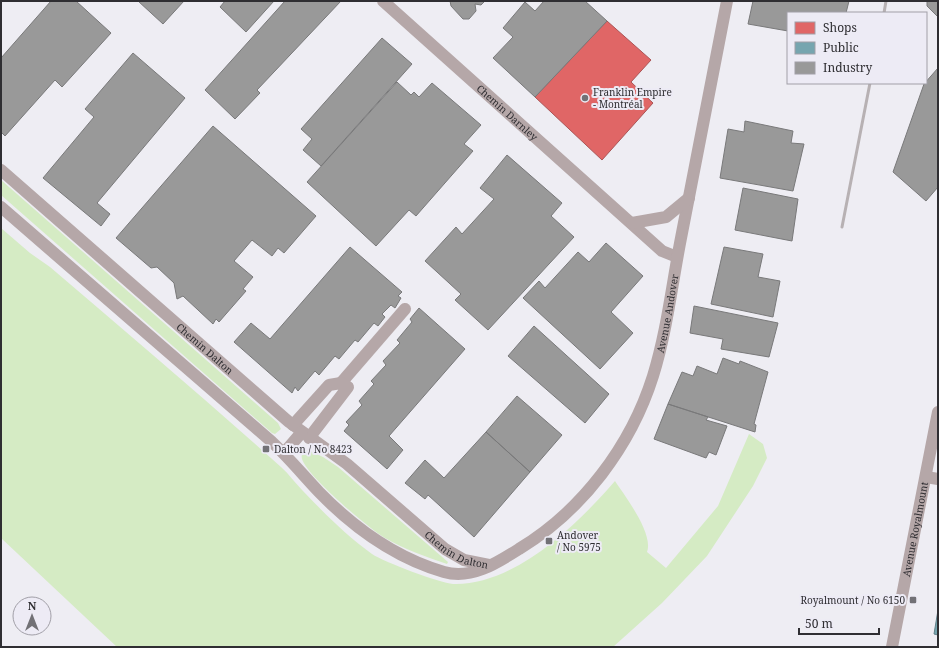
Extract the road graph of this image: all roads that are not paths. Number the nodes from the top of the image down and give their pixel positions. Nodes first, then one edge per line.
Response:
1 (383, 1) edge
2 (726, 1) edge
3 (1, 170) edge
4 (689, 198) junction
5 (1, 208) edge
6 (632, 223) junction
7 (677, 257) junction
8 (405, 309) dead end
9 (341, 383) junction
10 (938, 412) edge
11 (301, 432) junction
12 (284, 453) junction
13 (926, 477) junction
14 (938, 480) edge
15 (492, 565) junction
16 (892, 647) edge

1 - 6 street, Chemin Darnley
2 - 4 street, Avenue Andover
3 - 11 street, Chemin Dalton
4 - 6 street
4 - 7 street, Avenue Andover
5 - 12 street, Chemin Dalton
6 - 7 street, Chemin Darnley
7 - 15 street, Avenue Andover
8 - 9 street
9 - 11 street
9 - 11 street
10 - 13 street, Avenue Royalmount
11 - 12 street
11 - 15 street, Chemin Dalton
12 - 15 street, Chemin Dalton
13 - 14 street
13 - 16 street, Avenue Royalmount

